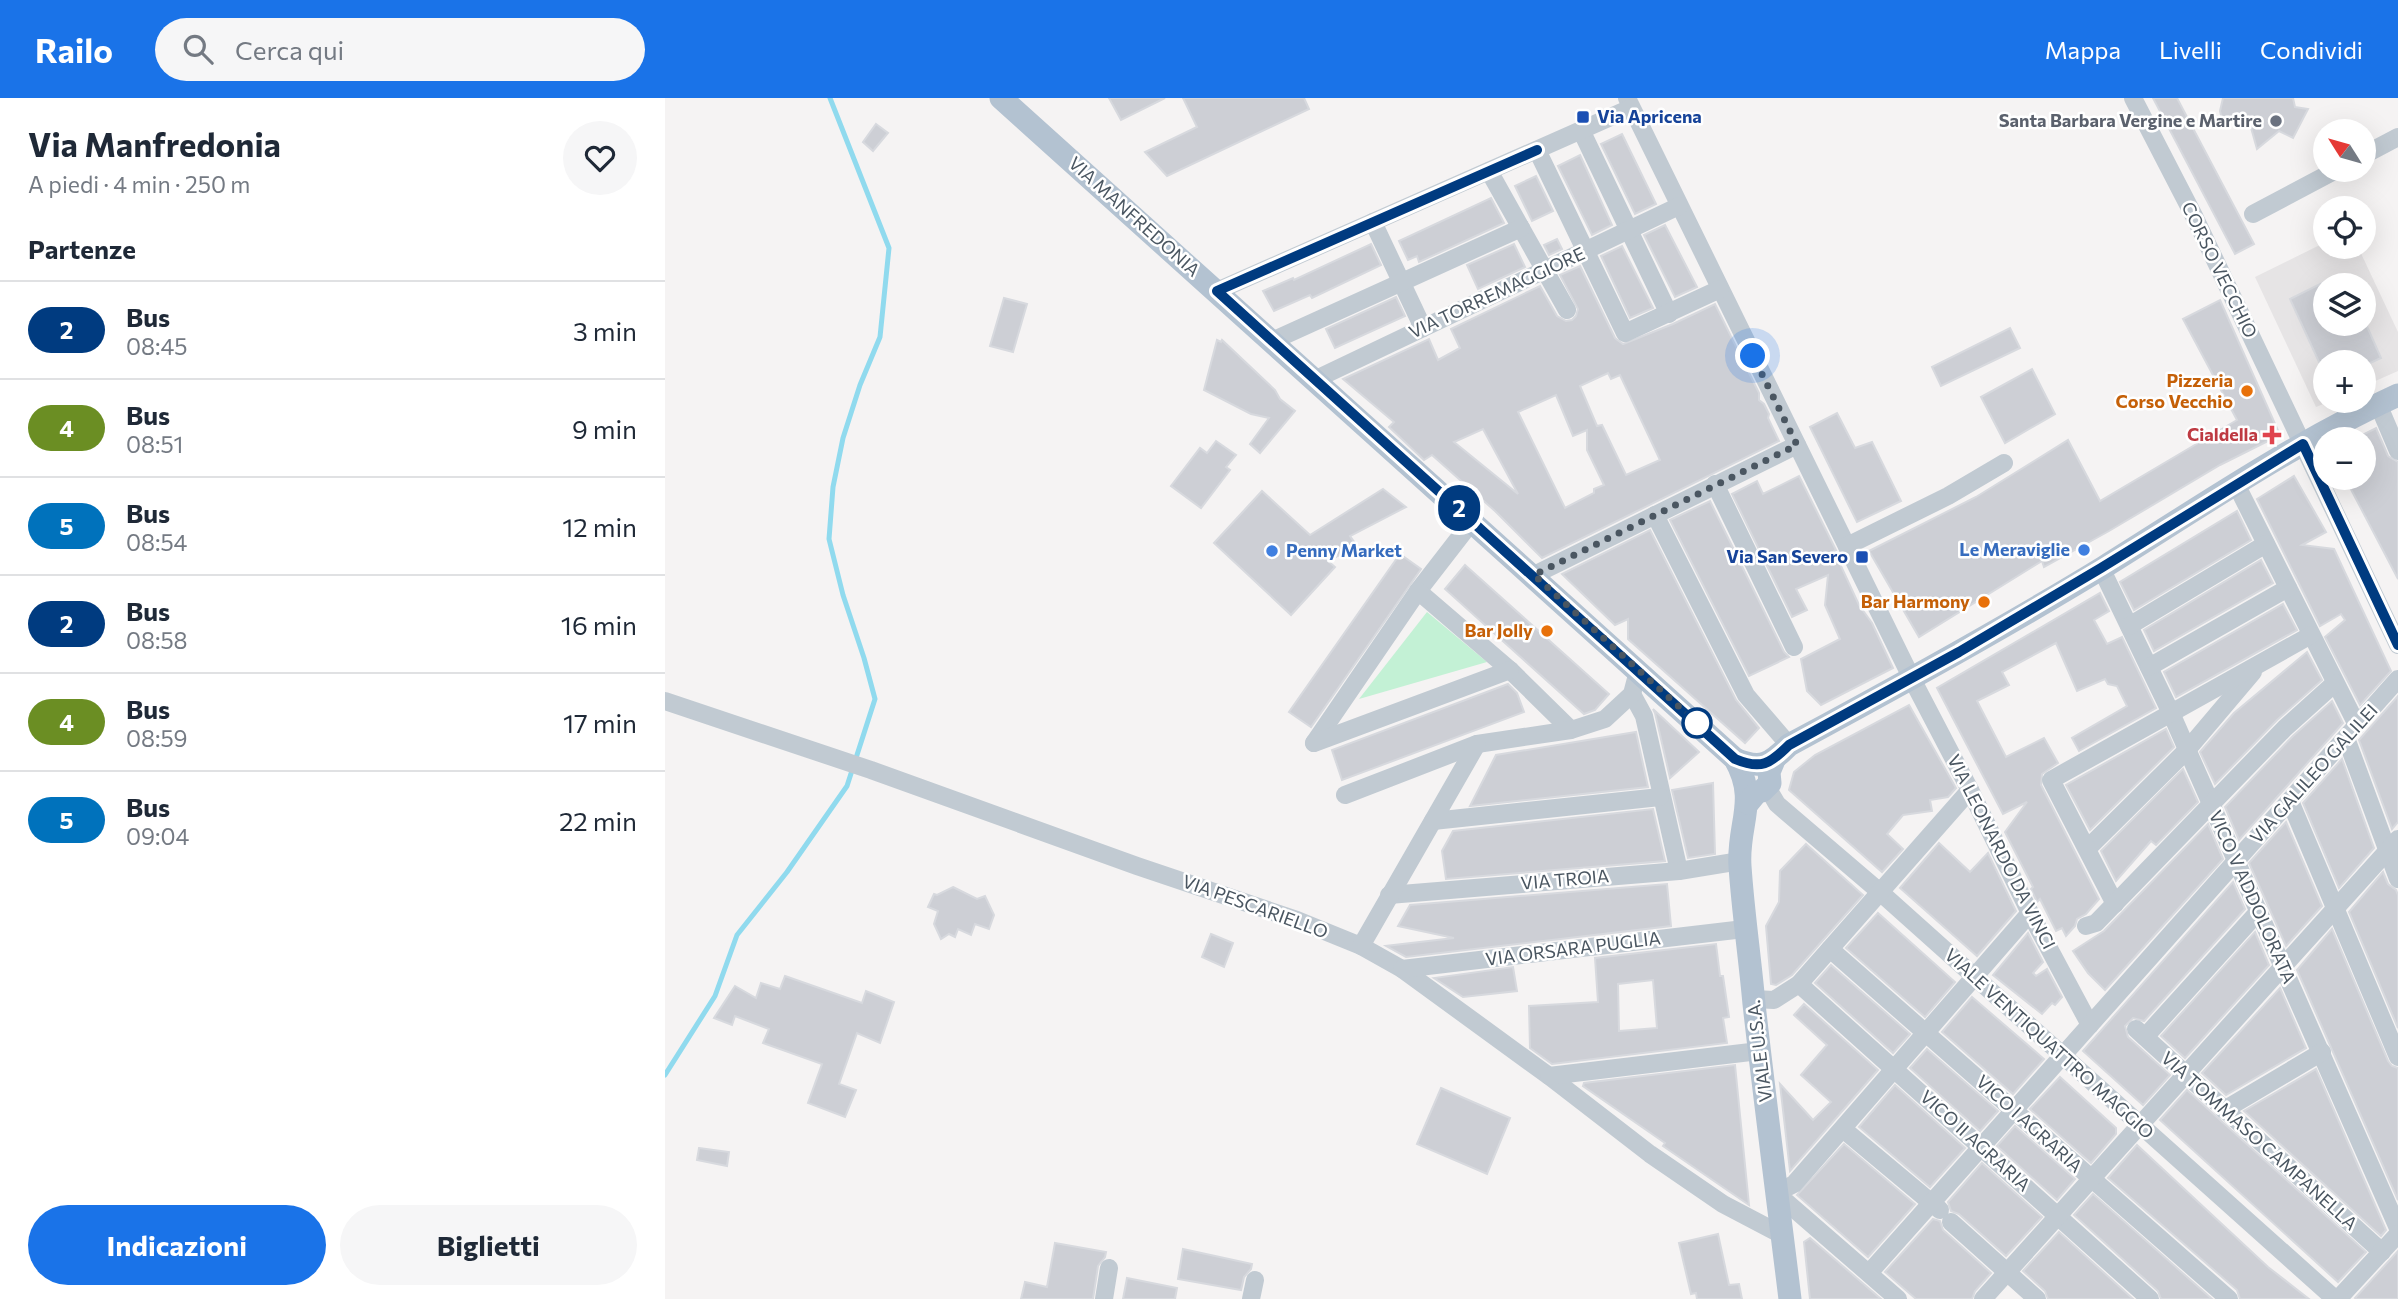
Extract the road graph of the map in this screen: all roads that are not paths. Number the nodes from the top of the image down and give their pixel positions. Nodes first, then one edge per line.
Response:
1 (1001, 98) edge
2 (2133, 98) edge
3 (1629, 103) edge
4 (1581, 131) junction
5 (2398, 137) edge
6 (2377, 148) edge
7 (1537, 150) junction
8 (1489, 171) junction
9 (2313, 182) edge
10 (1679, 206) junction
11 (2253, 214) dead end
12 (1373, 222) junction
13 (1521, 229) junction
14 (1629, 230) junction
15 (1586, 251) junction
16 (1546, 270) junction
17 (1401, 282) junction
18 (1720, 289) junction
19 (1217, 291) junction
20 (1567, 310) dead end
21 (1669, 314) junction
22 (1423, 328) junction
23 (1272, 341) junction
24 (1314, 380) junction
25 (2388, 400) edge
26 (2303, 444) junction
27 (1797, 445) junction
28 (2398, 451) edge
29 (2004, 463) dead end
30 (1715, 484) junction
31 (2236, 484) junction
32 (1655, 515) junction
33 (1473, 520) junction
34 (2266, 544) junction
35 (1847, 546) junction
36 (2101, 568) junction
37 (1534, 575) junction
38 (2288, 588) junction
39 (1418, 591) junction
40 (2129, 626) junction
41 (2311, 635) junction
42 (2398, 645) edge
43 (1794, 647) dead end
44 (2260, 663) junction
45 (2149, 667) junction
46 (1510, 670) junction
47 (1638, 671) junction
48 (1912, 679) junction
49 (2398, 680) edge
50 (2335, 682) junction
51 (1632, 694) junction
52 (665, 701) edge
53 (2171, 713) junction
54 (1571, 730) junction
55 (2351, 732) junction
56 (1477, 744) junction
57 (2187, 750) junction
58 (1758, 774) junction
59 (1970, 790) junction
60 (1345, 795) dead end
61 (1660, 797) junction
62 (2290, 801) junction
63 (2210, 803) junction
64 (1433, 821) junction
65 (2393, 845) edge
66 (2088, 848) junction
67 (1740, 861) junction
68 (2237, 861) junction
69 (1679, 871) junction
70 (2398, 879) edge
71 (1880, 892) junction
72 (1389, 895) junction
73 (2115, 904) junction
74 (2335, 909) junction
75 (2259, 911) junction
76 (2030, 913) junction
77 (2086, 926) dead end
78 (1744, 929) junction
79 (1361, 946) junction
80 (1830, 949) junction
81 (2283, 967) junction
82 (1402, 970) junction
83 (1973, 975) junction
84 (1799, 984) junction
85 (1754, 999) junction
86 (2090, 1025) junction
87 (1926, 1032) junction
88 (1759, 1051) junction
89 (2322, 1052) junction
90 (2063, 1056) junction
91 (2398, 1057) edge
92 (1894, 1069) junction
93 (2186, 1074) junction
94 (1549, 1076) junction
95 (2224, 1110) junction
96 (2014, 1111) junction
97 (2139, 1125) junction
98 (1843, 1129) junction
99 (1981, 1147) junction
100 (2091, 1180) junction
101 (1776, 1193) junction
102 (1941, 1211) junction
103 (2058, 1215) junction
104 (2398, 1228) edge
105 (2398, 1234) edge
106 (1782, 1235) junction
107 (2382, 1252) junction
108 (1109, 1268) dead end
109 (1869, 1273) junction
110 (2006, 1273) junction
111 (1255, 1280) dead end
112 (1104, 1299) edge
113 (1251, 1299) edge
114 (1790, 1299) edge
115 (1898, 1299) edge
116 (1983, 1299) edge
117 (2037, 1299) edge
118 (2150, 1299) edge
119 (2229, 1299) edge
120 (2337, 1299) edge

1 - 19 main road, VIA MANFREDONIA
2 - 26 street, CORSO VECCHIO
3 - 4 street
3 - 10 street
4 - 7 street
4 - 14 street
5 - 6 street
7 - 8 street
7 - 15 street
8 - 12 street
8 - 13 street
9 - 11 street
10 - 14 street, VIA TORREMAGGIORE
10 - 18 street
12 - 17 street
12 - 19 street
13 - 16 street
13 - 17 street
14 - 15 street, VIA TORREMAGGIORE
14 - 21 street
15 - 16 street, VIA TORREMAGGIORE
15 - 21 street
16 - 20 street
16 - 22 street, VIA TORREMAGGIORE
17 - 22 street
17 - 23 street
18 - 21 street
18 - 27 street
19 - 23 main road, VIA MANFREDONIA
22 - 24 street, VIA TORREMAGGIORE
23 - 24 main road, VIA MANFREDONIA
24 - 33 main road, VIA MANFREDONIA
25 - 26 main road
25 - 28 street
26 - 31 main road
26 - 42 street, CORSO VECCHIO
27 - 30 street
27 - 35 street
29 - 35 street
30 - 32 street
30 - 43 street
31 - 34 street
31 - 36 main road
32 - 37 street
32 - 58 street, VIALE VENTIQUATTRO MAGGIO
33 - 37 main road, VIA MANFREDONIA
33 - 39 street
34 - 38 street
34 - 40 street
35 - 48 street
36 - 40 street, VICO V ADDOLORATA
36 - 48 main road
37 - 47 main road, VIA MANFREDONIA
38 - 41 street
38 - 45 street
39 - 46 street
39 - 46 street
40 - 45 street, VICO V ADDOLORATA
41 - 44 street
41 - 50 street
44 - 53 street
44 - 57 street
45 - 53 street, VICO V ADDOLORATA
46 - 54 street
47 - 51 street
47 - 58 main road, VIA MANFREDONIA
48 - 58 main road
48 - 59 street, VIA LEONARDO DA VINCI
49 - 55 street, VIA GALILEO GALILEI
50 - 55 street
50 - 63 street
51 - 54 street
51 - 61 street
52 - 79 street, VIA PESCARIELLO
53 - 57 street, VICO V ADDOLORATA
53 - 66 street
54 - 56 street
55 - 62 street, VIA GALILEO GALILEI
55 - 65 street
56 - 60 street
56 - 64 street
57 - 63 street, VICO V ADDOLORATA
57 - 66 street
58 - 67 main road, VIALE U.S.A.
58 - 71 street, VIALE VENTIQUATTRO MAGGIO
59 - 71 street
59 - 76 street, VIA LEONARDO DA VINCI
61 - 64 street
61 - 69 street
62 - 68 street, VIA GALILEO GALILEI
62 - 74 street
63 - 68 street, VICO V ADDOLORATA
63 - 73 street
64 - 72 street
65 - 70 street
65 - 74 street
66 - 73 street
67 - 69 street, VIA TROIA
67 - 78 main road, VIALE U.S.A.
68 - 75 street, VICO V ADDOLORATA
68 - 86 street, VIA GALILEO GALILEI
69 - 72 street, VIA TROIA
71 - 80 street
71 - 83 street, VIALE VENTIQUATTRO MAGGIO
72 - 79 street
73 - 77 street
74 - 81 street
74 - 91 street
75 - 81 street, VICO V ADDOLORATA
75 - 93 street, VIA TOMMASO CAMPANELLA
76 - 83 street
76 - 86 street, VIA LEONARDO DA VINCI
78 - 82 street, VIA ORSARA PUGLIA
78 - 85 main road, VIALE U.S.A.
79 - 82 street, VIA PESCARIELLO
80 - 84 street
80 - 87 street, VICO I AGRARIA
81 - 89 street, VICO V ADDOLORATA
81 - 93 street
82 - 94 street, VIA PESCARIELLO
83 - 87 street
83 - 90 street, VIALE VENTIQUATTRO MAGGIO
84 - 85 street
84 - 92 street, VICO II AGRARIA
85 - 88 main road, VIALE U.S.A.
86 - 90 street, VIA GALILEO GALILEI
87 - 92 street
87 - 96 street, VICO I AGRARIA
88 - 94 street
88 - 101 main road, VIALE U.S.A.
89 - 95 street
89 - 104 street, VICO V ADDOLORATA
90 - 96 street, VIA GALILEO GALILEI
90 - 97 street, VIALE VENTIQUATTRO MAGGIO
92 - 98 street
92 - 99 street, VICO II AGRARIA
93 - 95 street, VIA TOMMASO CAMPANELLA
93 - 97 street
94 - 106 street, VIA PESCARIELLO
95 - 107 street, VIA TOMMASO CAMPANELLA
96 - 99 street, VIA GALILEO GALILEI
96 - 100 street, VICO I AGRARIA
97 - 100 street
97 - 120 street, VIALE VENTIQUATTRO MAGGIO
98 - 101 street
98 - 102 street
99 - 102 street, VIA GALILEO GALILEI
99 - 103 street, VICO II AGRARIA
100 - 103 street
100 - 119 street, VICO I AGRARIA
101 - 106 main road, VIALE U.S.A.
101 - 109 street
102 - 109 street, VIA GALILEO GALILEI
102 - 110 street
103 - 110 street
103 - 118 street, VICO II AGRARIA
105 - 107 street
106 - 114 main road, VIALE U.S.A.
107 - 120 street
108 - 112 street
109 - 115 street
110 - 116 street
110 - 117 street
111 - 113 street

